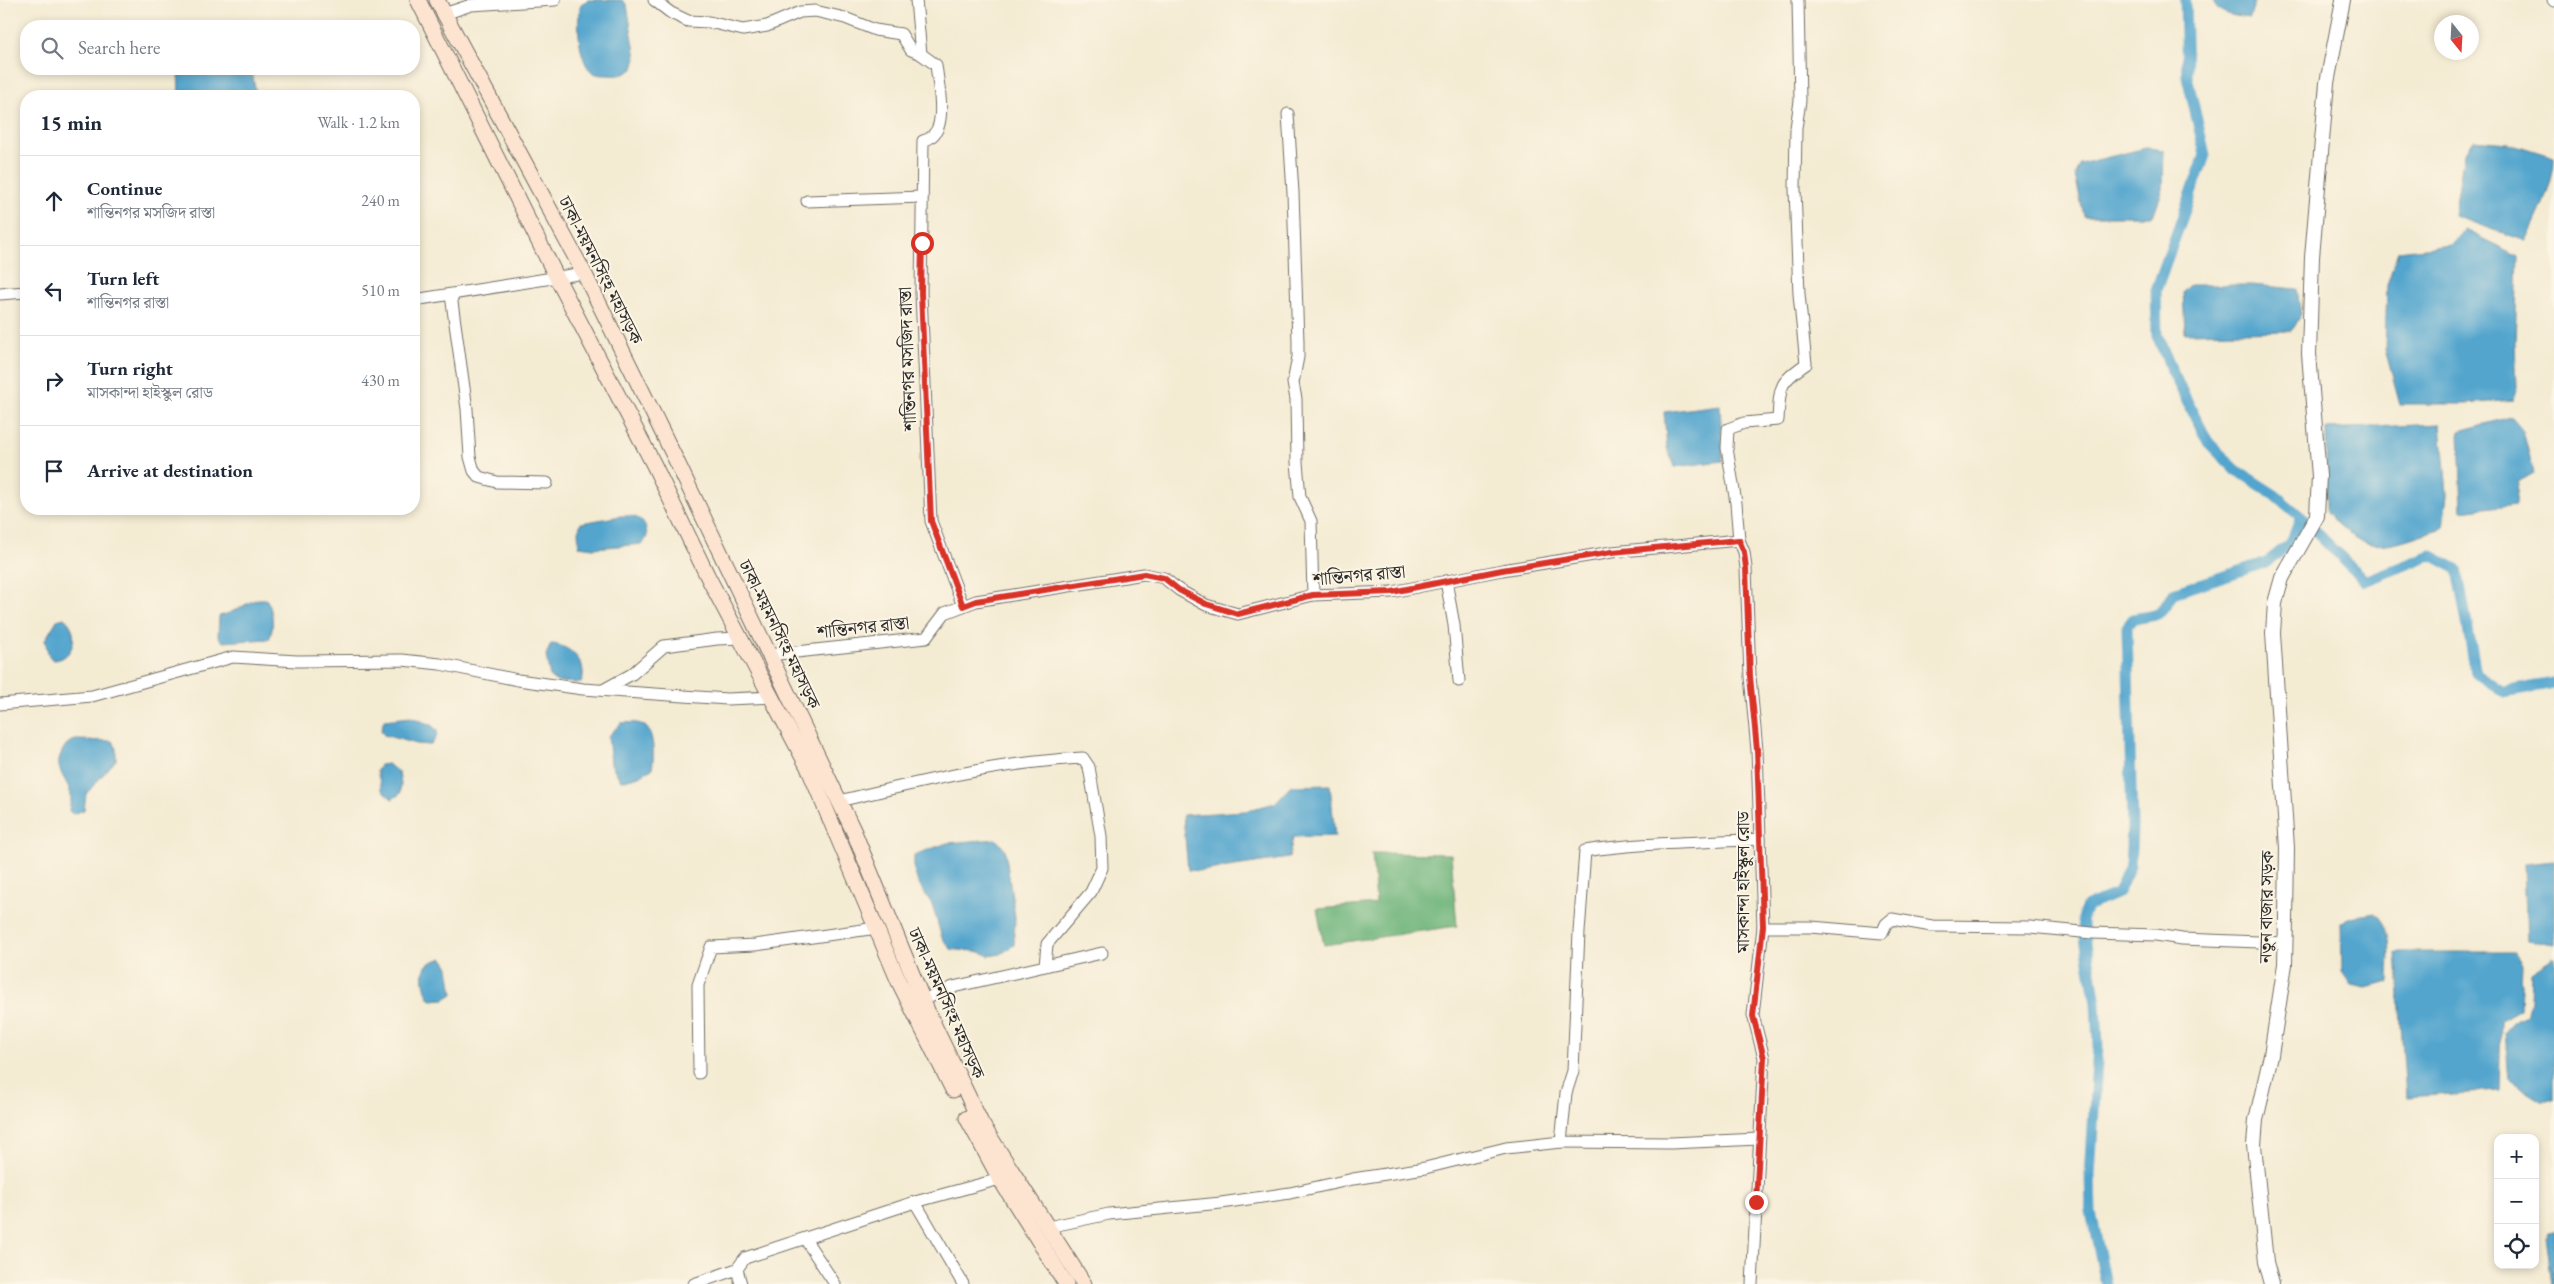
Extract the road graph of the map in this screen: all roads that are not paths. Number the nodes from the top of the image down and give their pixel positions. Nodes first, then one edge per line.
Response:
1 (418, 0) edge
2 (437, 0) edge
3 (555, 0) edge
4 (654, 0) edge
5 (916, 0) edge
6 (1798, 0) edge
7 (2344, 0) edge
8 (444, 14) junction
9 (921, 54) junction
10 (1288, 114) dead end
11 (922, 197) junction
12 (807, 201) dead end
13 (584, 273) junction
14 (557, 278) junction
15 (20, 292) edge
16 (0, 294) edge
17 (450, 295) junction
18 (420, 299) edge
19 (547, 482) dead end
20 (1739, 540) junction
21 (1446, 582) junction
22 (1313, 595) junction
23 (963, 606) junction
24 (741, 638) junction
25 (769, 655) junction
26 (1459, 681) dead end
27 (602, 690) junction
28 (772, 697) junction
29 (0, 704) edge
30 (839, 801) junction
31 (1760, 839) junction
32 (1763, 926) junction
33 (877, 928) junction
34 (2286, 943) junction
35 (1102, 953) dead end
36 (1045, 966) junction
37 (922, 1000) junction
38 (699, 1073) dead end
39 (1759, 1139) junction
40 (1561, 1142) junction
41 (1000, 1179) junction
42 (916, 1202) junction
43 (1048, 1227) junction
44 (805, 1239) junction
45 (737, 1269) junction
46 (694, 1284) edge
47 (741, 1284) edge
48 (835, 1284) edge
49 (963, 1284) edge
50 (1066, 1284) edge
51 (1084, 1284) edge
52 (1752, 1284) edge
53 (2272, 1284) edge

1 - 14 main road, ঢাকা-ময়মনসিংহ মহাসড়ক
2 - 8 main road, ঢাকা-ময়মনসিংহ মহাসড়ক
3 - 8 street
4 - 9 street
5 - 9 street
6 - 20 street, মাসকান্দা হাইস্কুল রোড
7 - 34 street, নতুন বাজার সড়ক
8 - 13 main road, ঢাকা-ময়মনসিংহ মহাসড়ক
9 - 11 street, শান্তিনগর মসজিদ রাস্তা
10 - 22 street
11 - 12 street
11 - 23 street, শান্তিনগর মসজিদ রাস্তা
13 - 14 street
13 - 25 main road, ঢাকা-ময়মনসিংহ মহাসড়ক
14 - 17 street
14 - 24 main road, ঢাকা-ময়মনসিংহ মহাসড়ক
15 - 16 street
17 - 18 street
17 - 19 street
20 - 21 street, শান্তিনগর রাস্তা
20 - 31 street, মাসকান্দা হাইস্কুল রোড
21 - 22 street, শান্তিনগর রাস্তা
21 - 26 street
22 - 23 street, শান্তিনগর রাস্তা
23 - 25 street, শান্তিনগর রাস্তা
24 - 27 street
24 - 28 main road, ঢাকা-ময়মনসিংহ মহাসড়ক
25 - 30 main road, ঢাকা-ময়মনসিংহ মহাসড়ক
27 - 28 street
27 - 29 street
28 - 33 main road, ঢাকা-ময়মনসিংহ মহাসড়ক
30 - 36 street
30 - 37 main road, ঢাকা-ময়মনসিংহ মহাসড়ক
31 - 32 street, মাসকান্দা হাইস্কুল রোড
31 - 40 street
32 - 34 street
32 - 39 street, মাসকান্দা হাইস্কুল রোড
33 - 38 street
33 - 41 main road, ঢাকা-ময়মনসিংহ মহাসড়ক
34 - 53 street, নতুন বাজার সড়ক
35 - 36 street
36 - 37 street
37 - 43 main road, ঢাকা-ময়মনসিংহ মহাসড়ক
39 - 40 street
39 - 52 street, মাসকান্দা হাইস্কুল রোড
40 - 43 street
41 - 42 street
41 - 50 main road, ঢাকা-ময়মনসিংহ মহাসড়ক
42 - 44 street
42 - 49 street
43 - 51 main road, ঢাকা-ময়মনসিংহ মহাসড়ক
44 - 45 street
44 - 48 street
45 - 46 street
45 - 47 street

